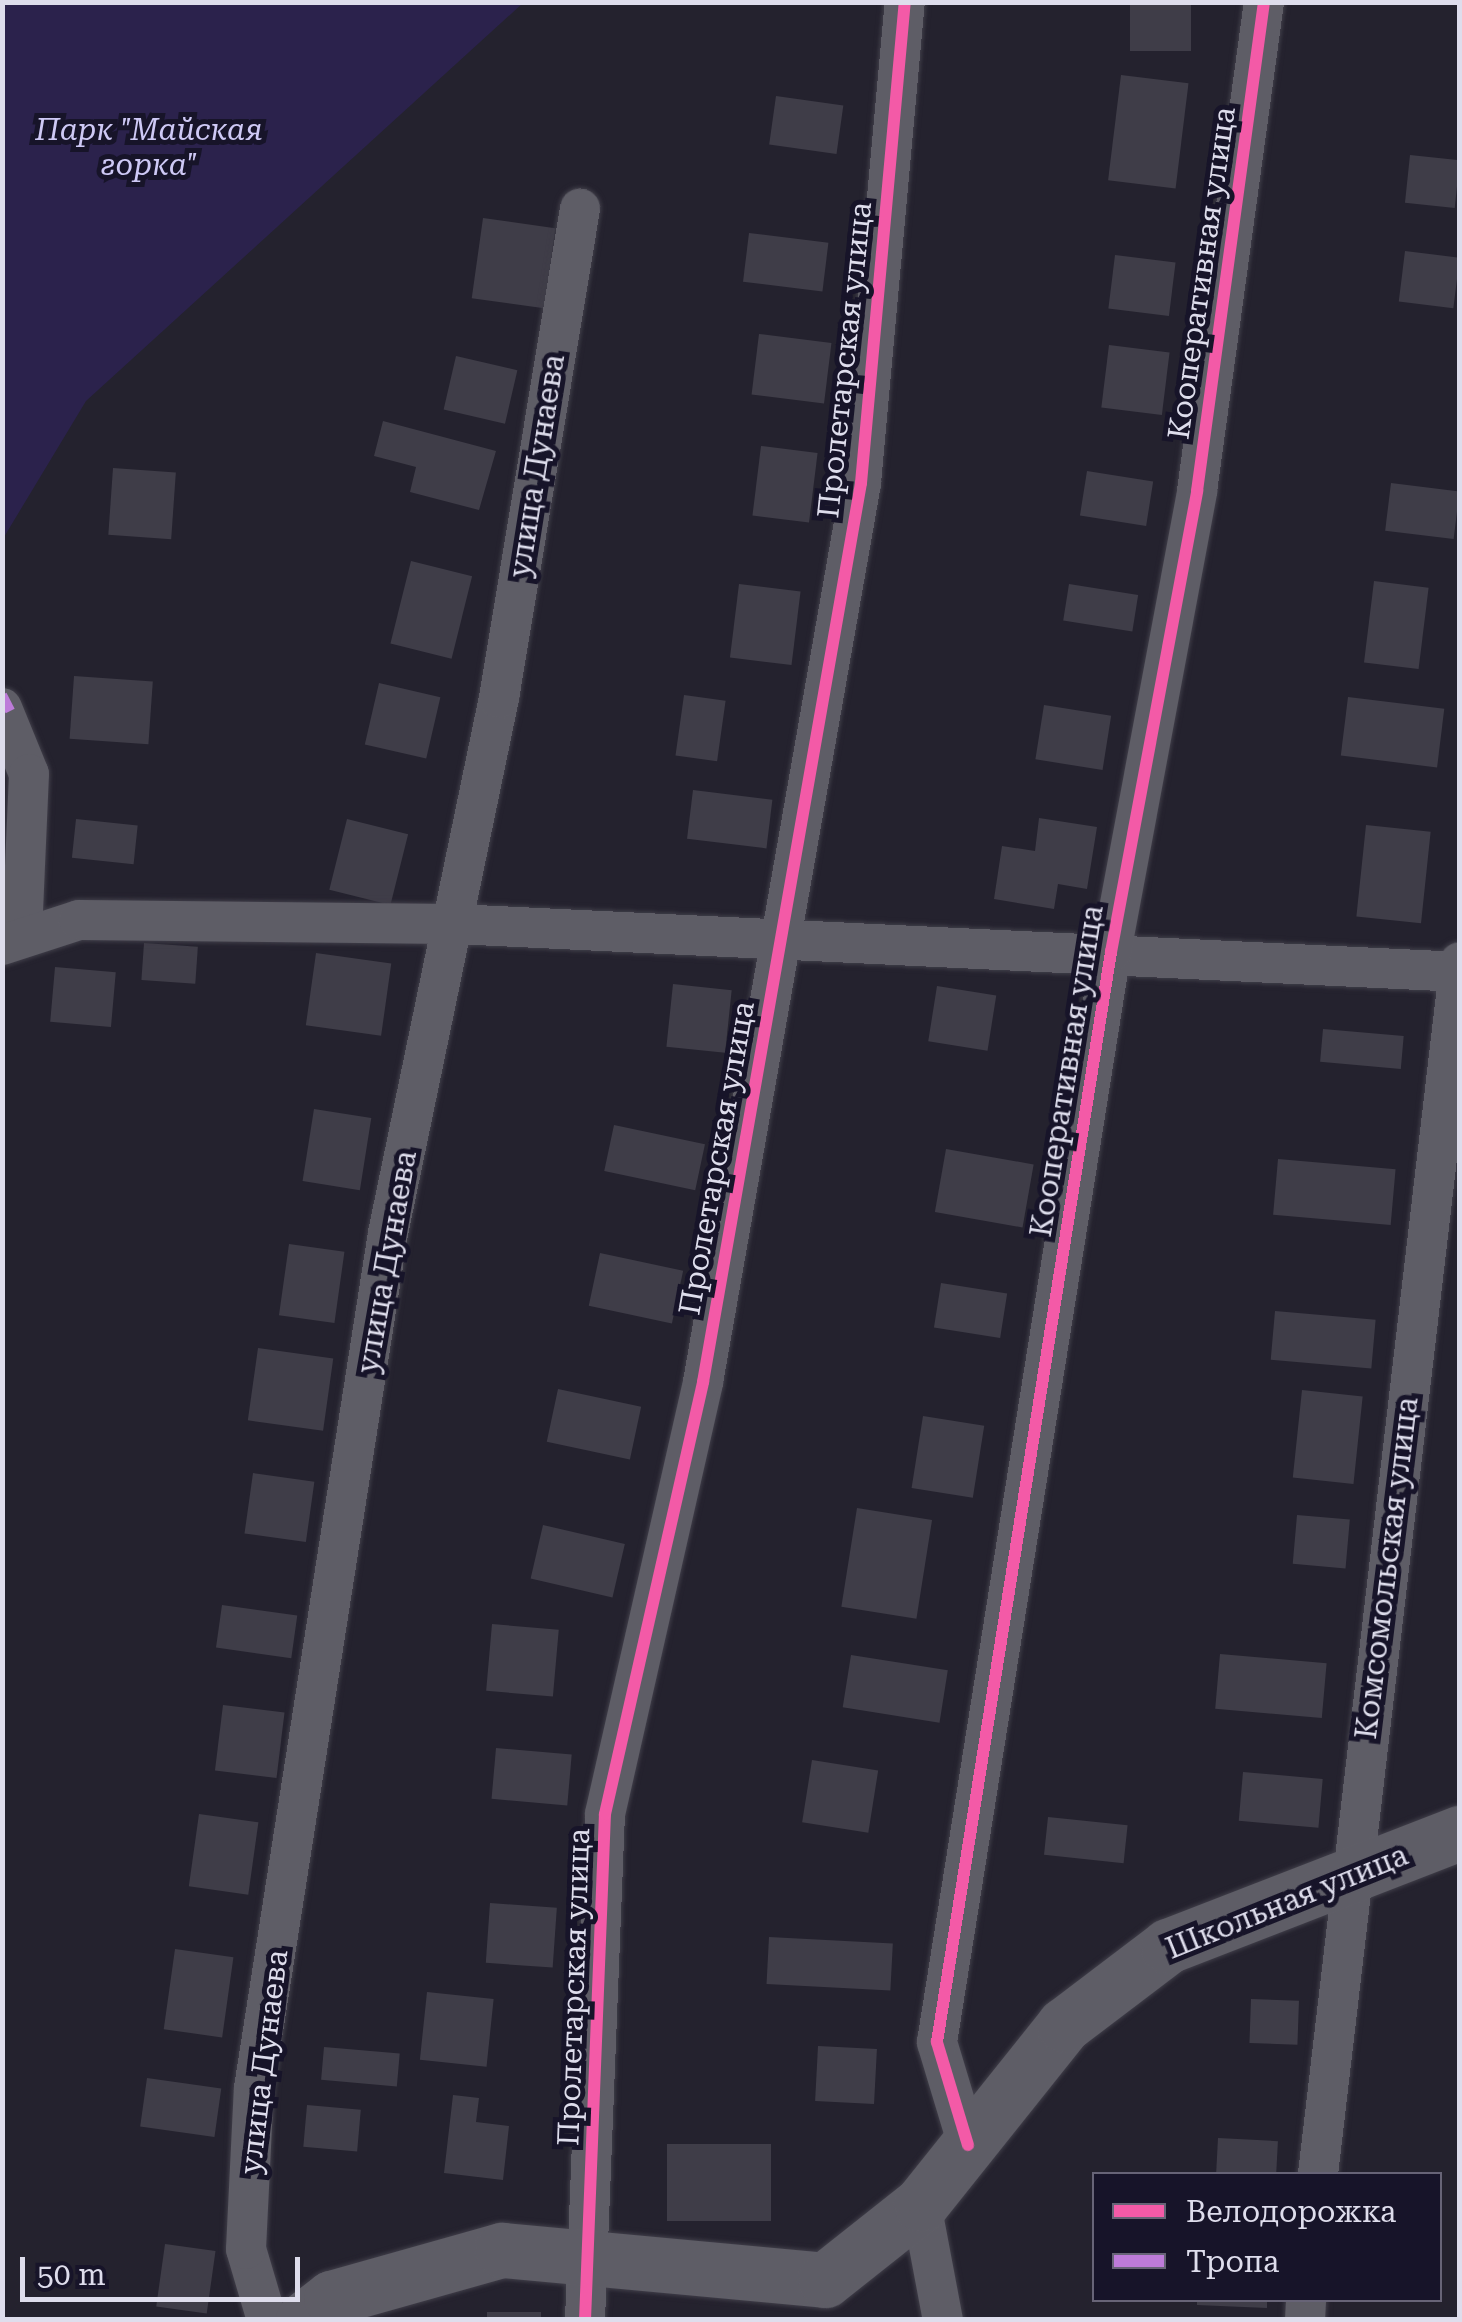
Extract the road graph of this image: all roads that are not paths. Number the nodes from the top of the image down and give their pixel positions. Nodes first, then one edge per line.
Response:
1 (906, 2) edge
2 (1264, 2) edge
3 (580, 209) dead end
4 (2, 708) edge
5 (454, 924) junction
6 (12, 940) edge
7 (780, 942) junction
8 (1111, 952) junction
9 (1459, 969) edge
10 (1460, 1834) edge
11 (1351, 1875) junction
12 (968, 2145) junction
13 (1318, 2172) edge
14 (921, 2204) junction
15 (589, 2258) junction
16 (267, 2320) edge
17 (304, 2320) edge
18 (584, 2320) edge
19 (943, 2320) edge

1 - 7 street, Пролетарская улица
2 - 8 street, Кооперативная улица
3 - 5 street, улица Дунаева
4 - 6 street
5 - 6 street
5 - 7 street
5 - 16 street, улица Дунаева
7 - 8 street
7 - 15 street, Пролетарская улица
8 - 9 street
8 - 12 street, Кооперативная улица
9 - 11 street, Комсомольская улица
10 - 11 street, Школьная улица
11 - 12 street, Школьная улица
11 - 13 street, Комсомольская улица
12 - 14 street, Школьная улица
14 - 15 street, Школьная улица
14 - 19 street
15 - 17 street, Школьная улица
15 - 18 street, Пролетарская улица

